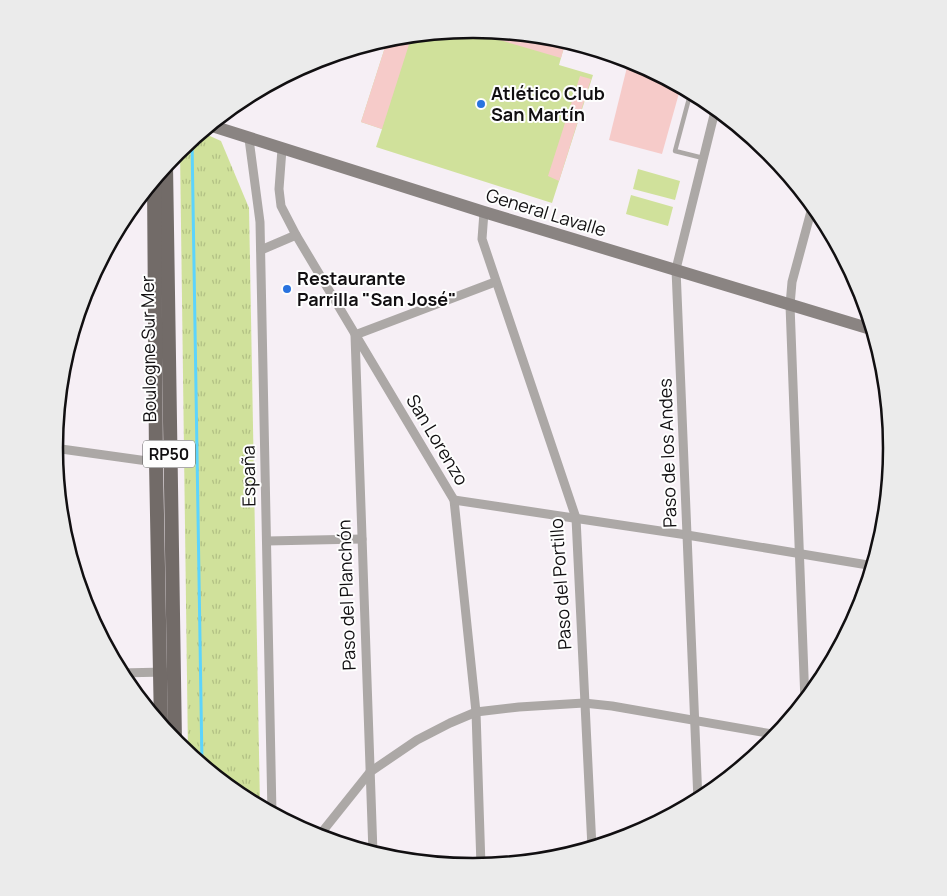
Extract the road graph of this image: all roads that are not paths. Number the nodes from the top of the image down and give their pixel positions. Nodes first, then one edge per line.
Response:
1 (689, 99) edge
2 (714, 116) edge
3 (217, 128) edge
4 (249, 139) junction
5 (282, 149) junction
6 (704, 158) junction
7 (166, 176) edge
8 (154, 190) edge
9 (484, 212) junction
10 (810, 214) edge
11 (296, 234) junction
12 (261, 250) junction
13 (676, 270) junction
14 (496, 282) junction
15 (790, 305) junction
16 (866, 327) edge
17 (355, 334) junction
18 (63, 449) edge
19 (163, 463) junction
20 (454, 500) junction
21 (576, 518) junction
22 (687, 534) junction
23 (362, 539) junction
24 (267, 541) junction
25 (800, 554) junction
26 (867, 565) edge
27 (130, 672) edge
28 (167, 672) junction
29 (805, 690) edge
30 (584, 703) junction
31 (476, 712) junction
32 (162, 715) edge
33 (694, 720) junction
34 (173, 728) edge
35 (768, 733) edge
36 (370, 772) junction
37 (698, 792) edge
38 (272, 806) edge
39 (324, 830) edge
40 (592, 841) edge
41 (373, 846) edge
42 (482, 858) edge

1 - 6 lane
2 - 6 street, Paso de los Andes
3 - 4 main road, General Lavalle
4 - 5 main road, General Lavalle
4 - 12 street, España
5 - 9 main road, General Lavalle
5 - 11 street, San Lorenzo
6 - 13 street, Paso de los Andes
7 - 19 main road, Boulogne Sur Mer / RP50
8 - 19 main road, RP50
9 - 13 main road, General Lavalle
9 - 14 street, Paso del Portillo
10 - 15 street
11 - 12 street
11 - 17 street, San Lorenzo
12 - 24 street, España
13 - 15 main road, General Lavalle
13 - 22 street, Paso de los Andes
14 - 17 street
14 - 21 street, Paso del Portillo
15 - 16 main road, General Lavalle
15 - 25 street
17 - 20 street, San Lorenzo
17 - 23 street, Paso del Planchón
18 - 19 street
19 - 28 main road, RP50
20 - 21 street
20 - 31 street, San Lorenzo
21 - 22 street
21 - 30 street, Paso del Portillo
22 - 25 street
22 - 33 street, Paso de los Andes
23 - 24 street
23 - 36 street, Paso del Planchón
24 - 38 street, España
25 - 26 street
25 - 29 street
27 - 28 street
28 - 32 main road, RP50
28 - 34 main road, RP50
30 - 31 street
30 - 33 street
30 - 40 street, Paso del Portillo
31 - 36 street
31 - 42 street, San Lorenzo
33 - 35 street
33 - 37 street, Paso de los Andes
36 - 39 street
36 - 41 street, Paso del Planchón

